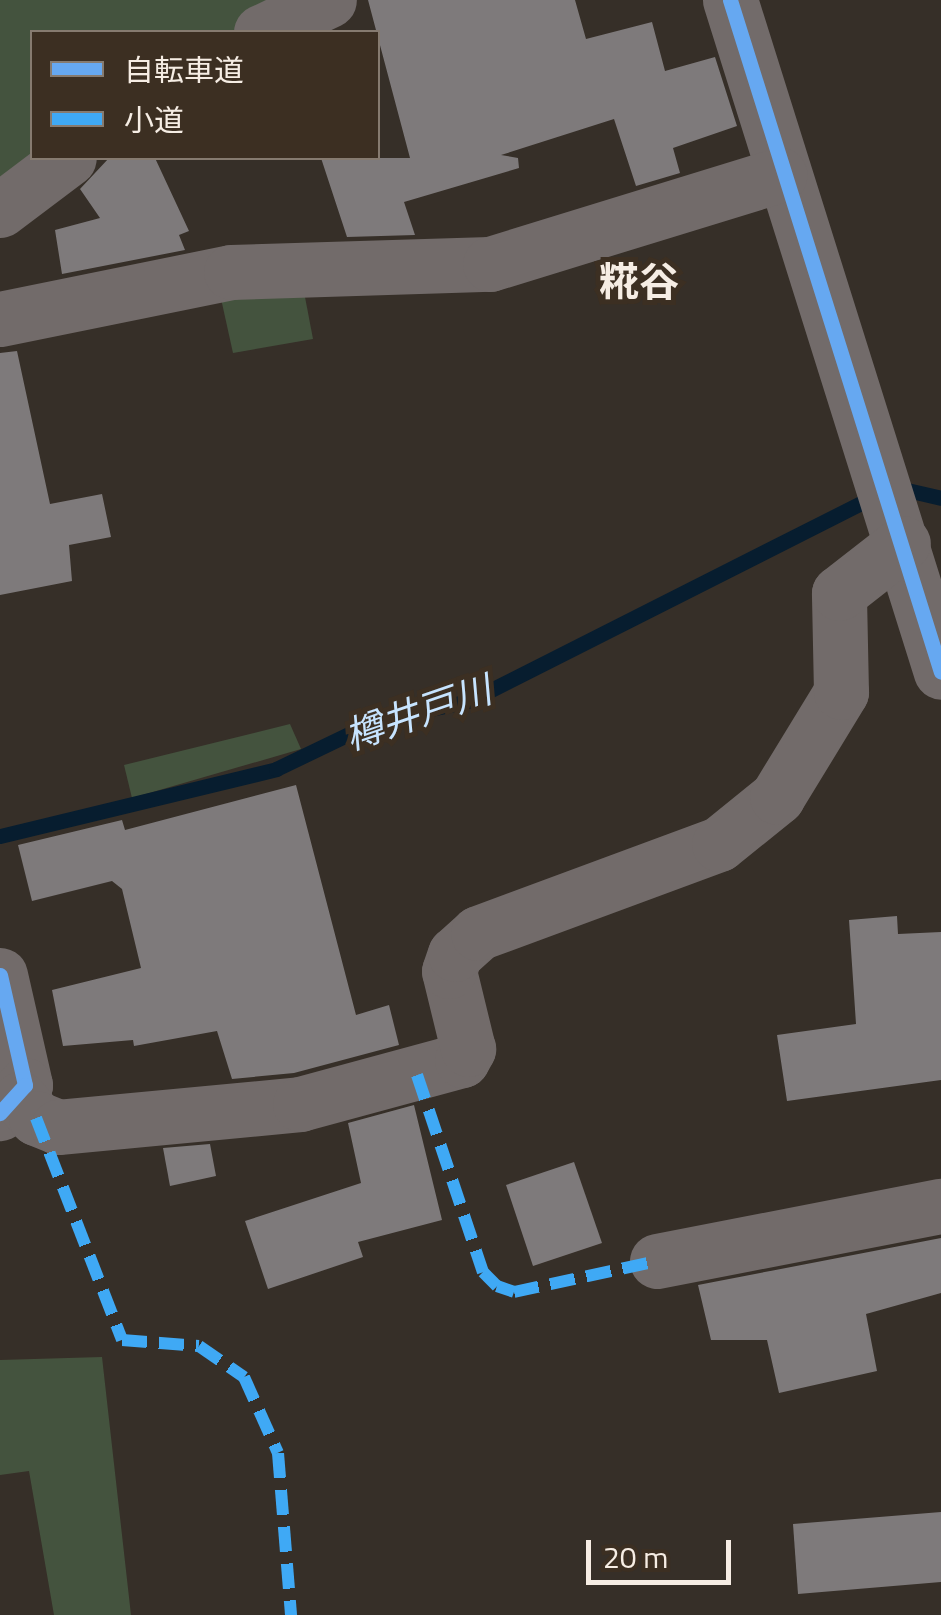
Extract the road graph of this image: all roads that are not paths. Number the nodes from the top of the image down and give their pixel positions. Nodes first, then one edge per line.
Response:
1 (329, 0) edge
2 (730, 0) edge
3 (266, 30) edge
4 (66, 160) edge
5 (780, 175) junction
6 (0, 210) edge
7 (0, 320) edge
8 (903, 543) junction
9 (941, 672) edge
10 (0, 975) edge
11 (10, 1106) edge
12 (941, 1206) edge
13 (657, 1262) dead end

1 - 3 street
2 - 5 street
4 - 6 street
5 - 7 street
5 - 8 street
8 - 9 street
8 - 11 street
10 - 11 street
12 - 13 street

